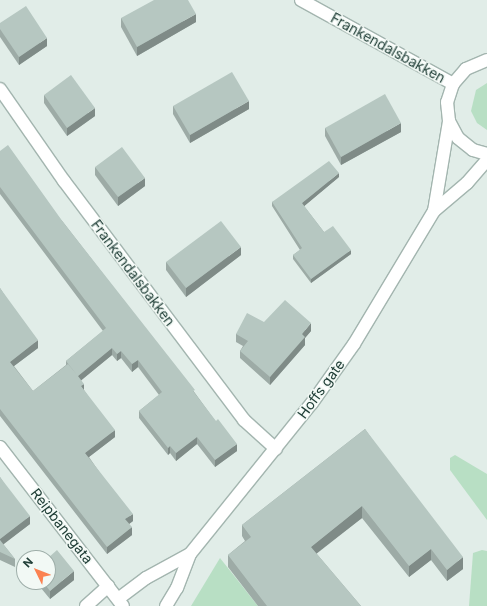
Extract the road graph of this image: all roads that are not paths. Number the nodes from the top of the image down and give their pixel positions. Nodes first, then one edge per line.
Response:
1 (301, 0) edge
2 (487, 60) edge
3 (453, 84) junction
4 (0, 89) edge
5 (449, 121) junction
6 (487, 154) edge
7 (487, 160) edge
8 (434, 211) junction
9 (0, 447) edge
10 (276, 449) junction
11 (190, 554) junction
12 (108, 586) junction
13 (120, 602) edge
14 (86, 606) edge
15 (166, 606) edge

1 - 3 main road, Frankendalsbakken
2 - 3 main road
3 - 5 main road
4 - 10 main road, Frankendalsbakken
5 - 6 main road
5 - 8 main road, Hoffs gate
7 - 8 main road, Hoffs gate
8 - 10 main road, Hoffs gate
9 - 12 main road, Reipbanegata
10 - 11 main road, Hoffs gate
11 - 13 main road, Hoffs gate
11 - 15 main road, Hoffs gate
12 - 13 main road, Reipbanegata
12 - 14 main road

